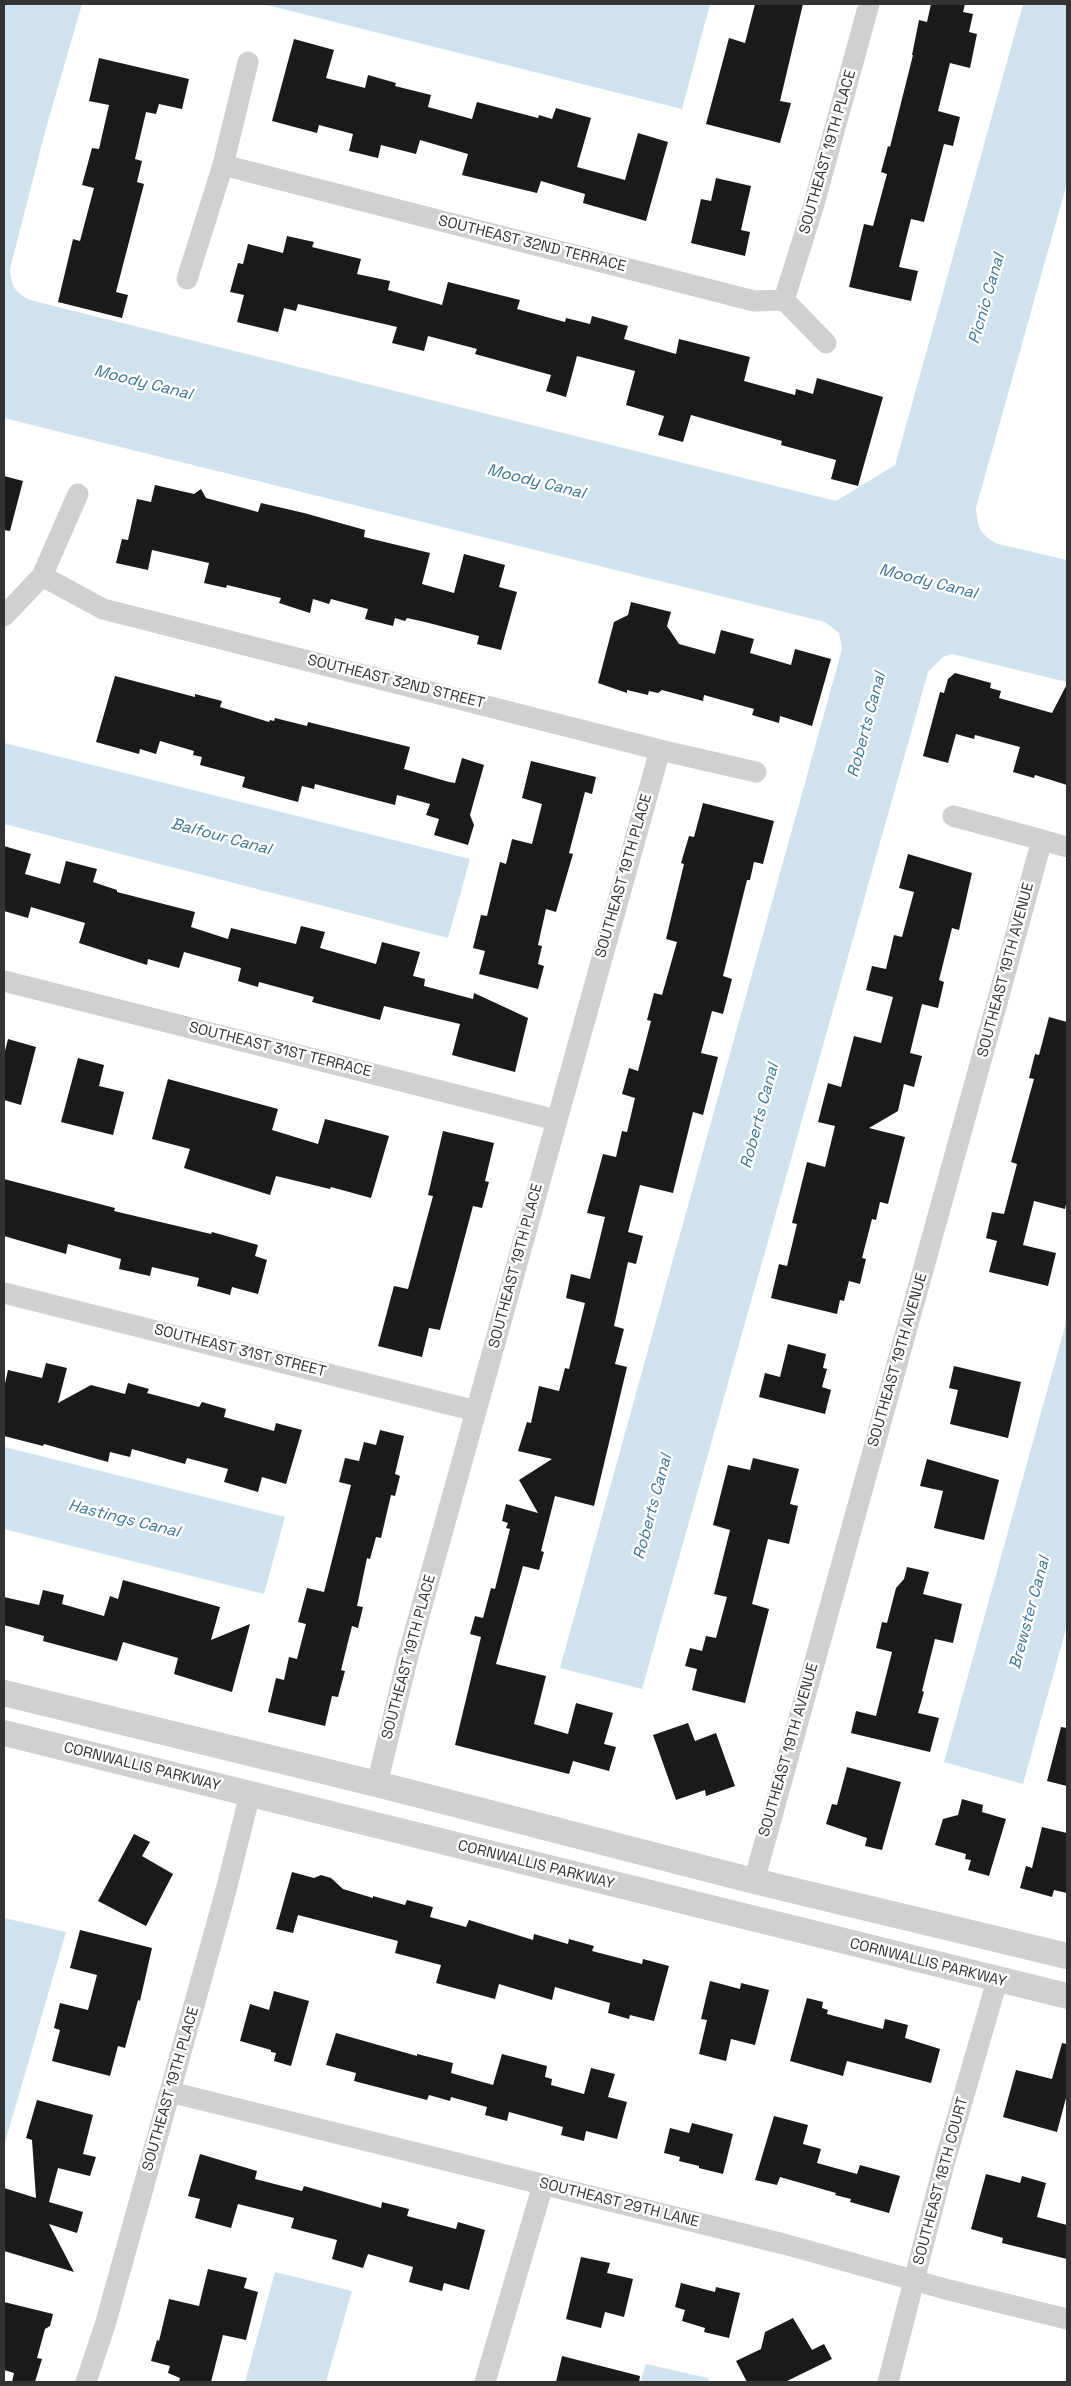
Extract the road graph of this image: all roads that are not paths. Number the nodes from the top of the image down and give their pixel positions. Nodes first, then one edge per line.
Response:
1 (869, 4) edge
2 (248, 62) dead end
3 (223, 165) junction
4 (187, 279) dead end
5 (784, 300) junction
6 (826, 344) dead end
7 (78, 494) dead end
8 (42, 576) junction
9 (4, 616) edge
10 (660, 750) junction
11 (756, 772) dead end
12 (954, 816) dead end
13 (1042, 840) junction
14 (1067, 847) edge
15 (4, 981) edge
16 (556, 1120) junction
17 (4, 1293) edge
18 (476, 1411) junction
19 (4, 1693) edge
20 (4, 1733) edge
21 (259, 1756) junction
22 (376, 1784) junction
23 (250, 1794) junction
24 (367, 1822) junction
25 (754, 1881) junction
26 (744, 1915) junction
27 (1007, 1942) junction
28 (1067, 1956) edge
29 (997, 1981) junction
30 (1067, 1996) edge
31 (170, 2092) junction
32 (543, 2184) junction
33 (914, 2279) junction
34 (1067, 2319) edge
35 (86, 2382) edge
36 (485, 2382) edge
37 (888, 2382) edge

1 - 5 street, SOUTHEAST 19TH PLACE
2 - 3 street
3 - 4 street
3 - 5 street, SOUTHEAST 32ND TERRACE
5 - 6 street
7 - 8 street
8 - 9 street
8 - 10 street, SOUTHEAST 32ND STREET
10 - 11 street, SOUTHEAST 32ND STREET
10 - 16 street, SOUTHEAST 19TH PLACE
12 - 13 street
13 - 14 street
13 - 25 street, SOUTHEAST 19TH AVENUE
15 - 16 street, SOUTHEAST 31ST TERRACE
16 - 18 street, SOUTHEAST 19TH PLACE
17 - 18 street, SOUTHEAST 31ST STREET
18 - 22 street, SOUTHEAST 19TH PLACE
19 - 21 street
20 - 23 street, CORNWALLIS PARKWAY
21 - 22 street
21 - 23 street
22 - 24 street
22 - 25 street
23 - 24 street, CORNWALLIS PARKWAY
23 - 31 street, SOUTHEAST 19TH PLACE
24 - 26 street, CORNWALLIS PARKWAY
25 - 26 street
25 - 27 street
26 - 29 street, CORNWALLIS PARKWAY
27 - 28 street
27 - 29 street
29 - 30 street, CORNWALLIS PARKWAY
29 - 33 street, SOUTHEAST 18TH COURT
31 - 32 street, SOUTHEAST 29TH LANE
31 - 35 street, SOUTHEAST 19TH PLACE
32 - 33 street, SOUTHEAST 29TH LANE
32 - 36 street
33 - 34 street, SOUTHEAST 29TH LANE
33 - 37 street, SOUTHEAST 18TH COURT

